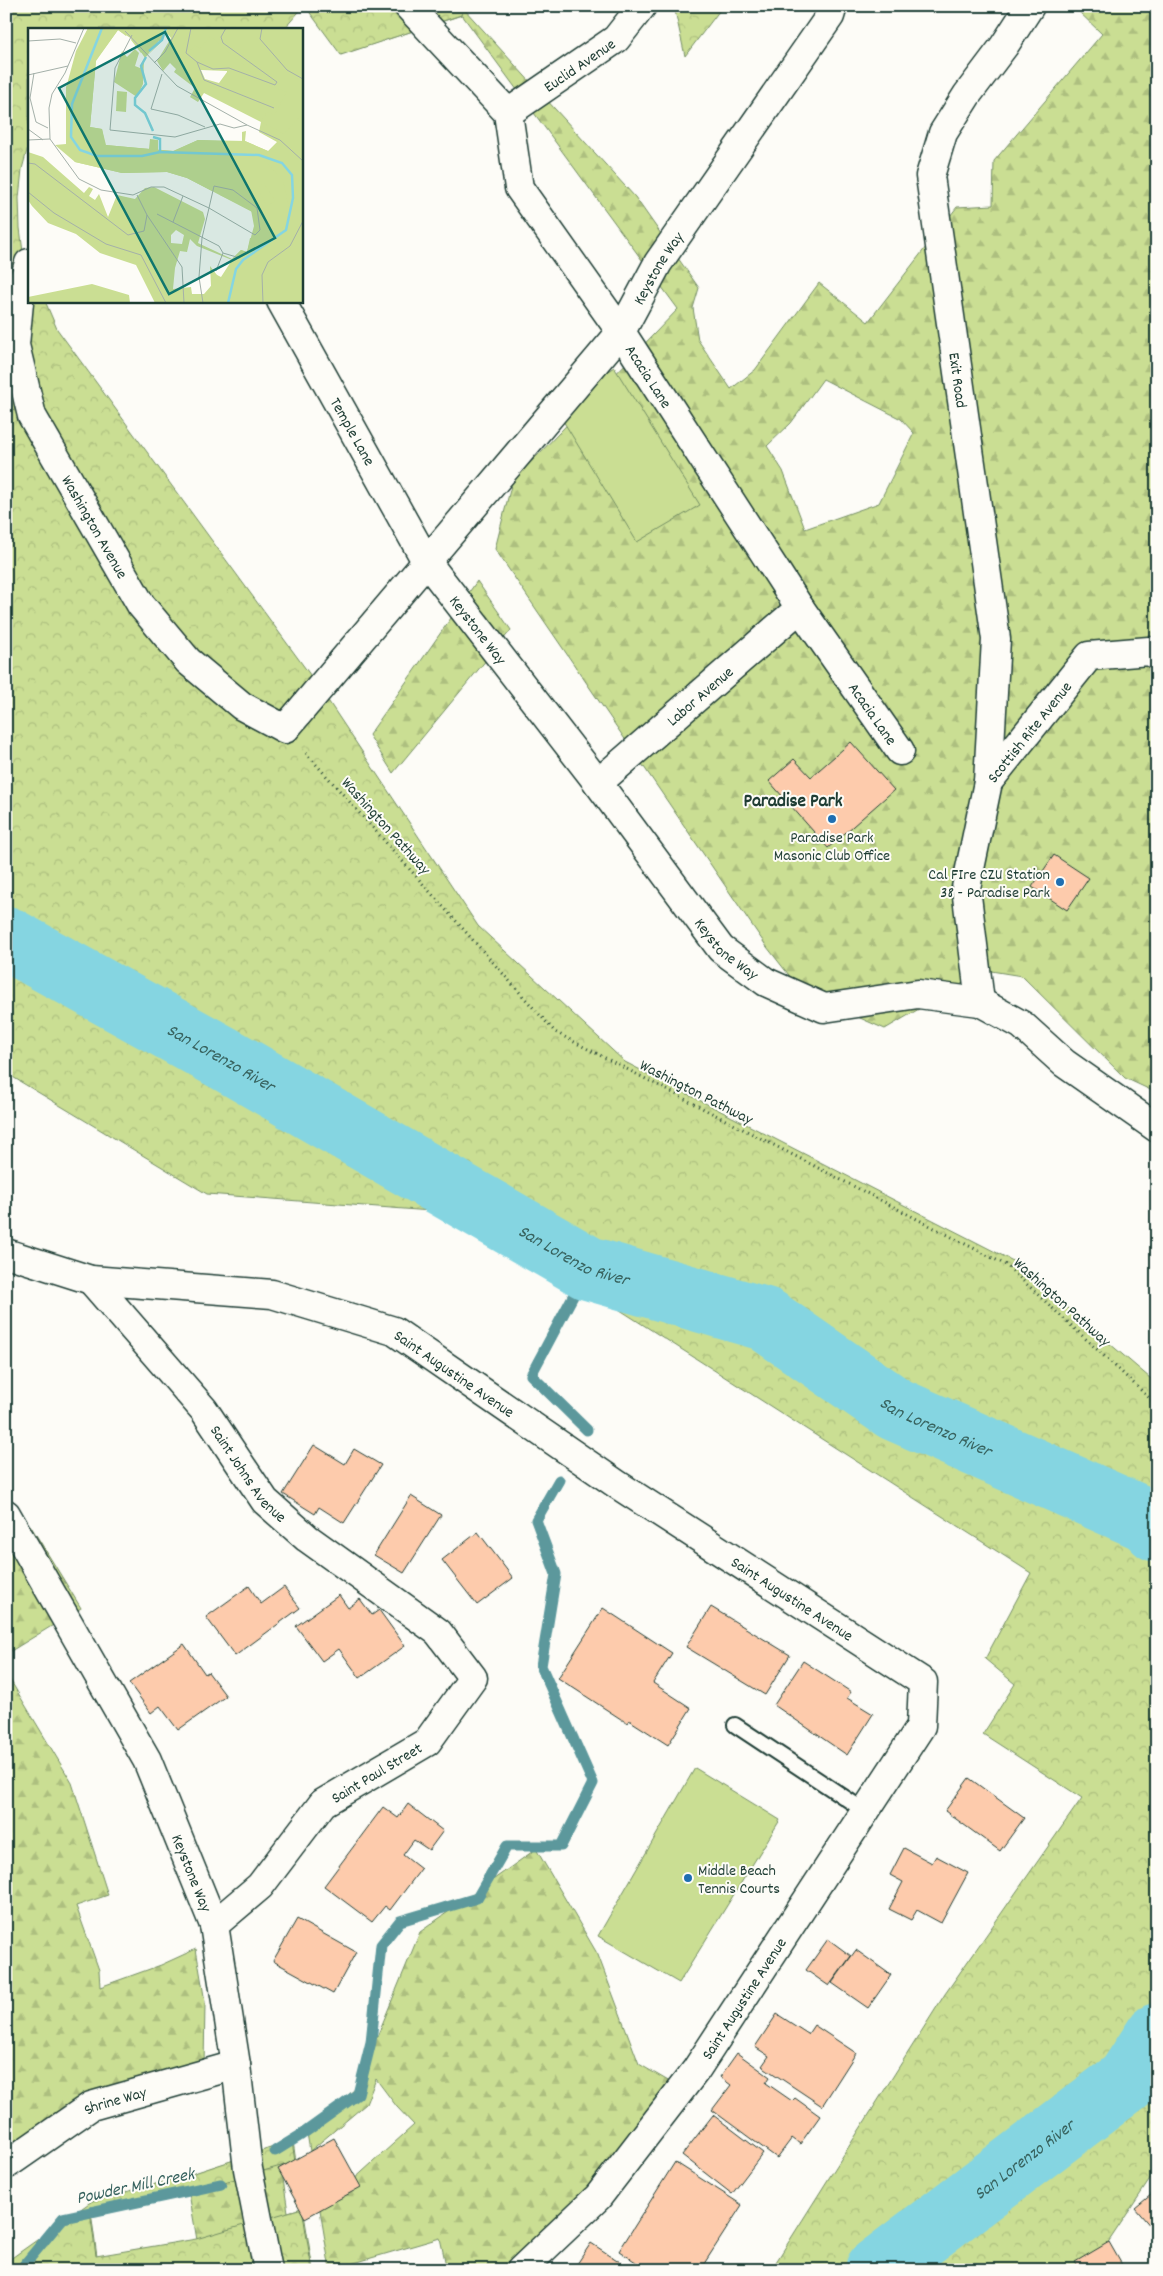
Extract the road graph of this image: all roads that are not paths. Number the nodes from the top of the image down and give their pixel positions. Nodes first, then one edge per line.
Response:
1 (408, 6) edge
2 (642, 6) edge
3 (834, 6) edge
4 (1030, 6) edge
5 (508, 113) junction
6 (28, 266) edge
7 (282, 302) edge
8 (621, 332) junction
9 (426, 561) junction
10 (800, 608) junction
11 (1157, 655) edge
12 (285, 729) joint
13 (900, 751) dead end
14 (988, 782) junction
15 (598, 783) junction
16 (980, 1002) junction
17 (1157, 1128) edge
18 (6, 1253) edge
19 (91, 1280) junction
20 (6, 1514) edge
21 (438, 1632) joint
22 (735, 1725) dead end
23 (865, 1811) junction
24 (214, 1924) junction
25 (236, 2065) junction
26 (6, 2165) edge
27 (268, 2270) edge
28 (521, 2270) edge

1 - 5 street
2 - 5 street, Euclid Avenue
3 - 8 street, Keystone Way
4 - 14 street, Exit Road
5 - 8 street, Acacia Lane
6 - 12 street, Washington Avenue
7 - 9 street, Temple Lane
8 - 9 street, Keystone Way
8 - 10 street, Acacia Lane
9 - 12 street, Keystone Way
9 - 15 street, Keystone Way
10 - 13 street, Acacia Lane
10 - 15 street, Labor Avenue
11 - 14 street, Scottish Rite Avenue
14 - 16 street, Scottish Rite Avenue
15 - 16 street, Keystone Way
16 - 17 street, Keystone Way
18 - 19 street, Saint Augustine Avenue
19 - 21 street, Saint Johns Avenue
19 - 23 street, Saint Augustine Avenue
20 - 24 street, Keystone Way
21 - 24 street, Saint Paul Street
22 - 23 lane
23 - 28 street, Saint Augustine Avenue
24 - 25 street, Keystone Way
25 - 26 street, Shrine Way
25 - 27 street, Keystone Way

